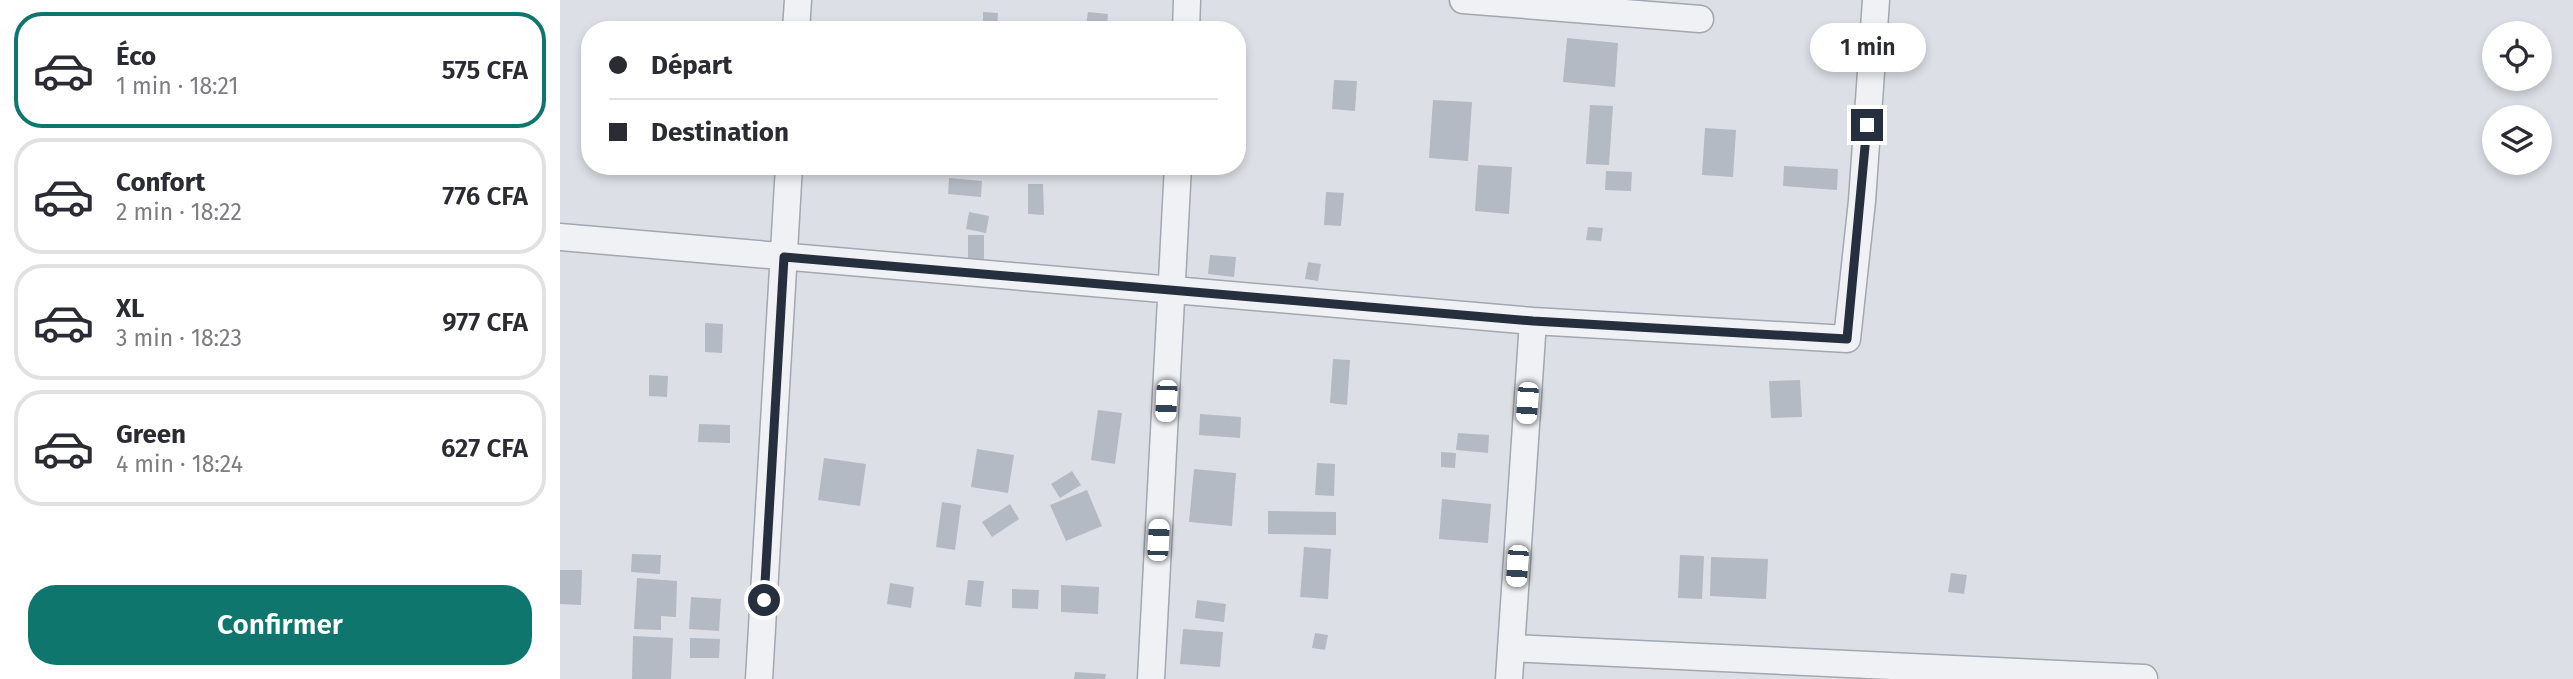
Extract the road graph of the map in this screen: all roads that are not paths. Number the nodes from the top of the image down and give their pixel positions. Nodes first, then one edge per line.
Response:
1 (798, 0) edge
2 (1187, 0) edge
3 (1463, 0) edge
4 (1876, 0) edge
5 (1700, 19) dead end
6 (797, 21) edge
7 (1186, 21) edge
8 (789, 175) edge
9 (1178, 175) edge
10 (560, 237) edge
11 (784, 257) junction
12 (1172, 290) junction
13 (1533, 321) junction
14 (1511, 648) junction
15 (2144, 678) edge
16 (759, 679) edge
17 (1151, 679) edge
18 (1509, 679) edge

1 - 6 street
2 - 7 street
3 - 5 street
4 - 13 street
8 - 11 street
9 - 12 street
10 - 11 street
11 - 12 street
11 - 16 street
12 - 13 street
12 - 17 street
13 - 14 street
14 - 15 street
14 - 18 street

